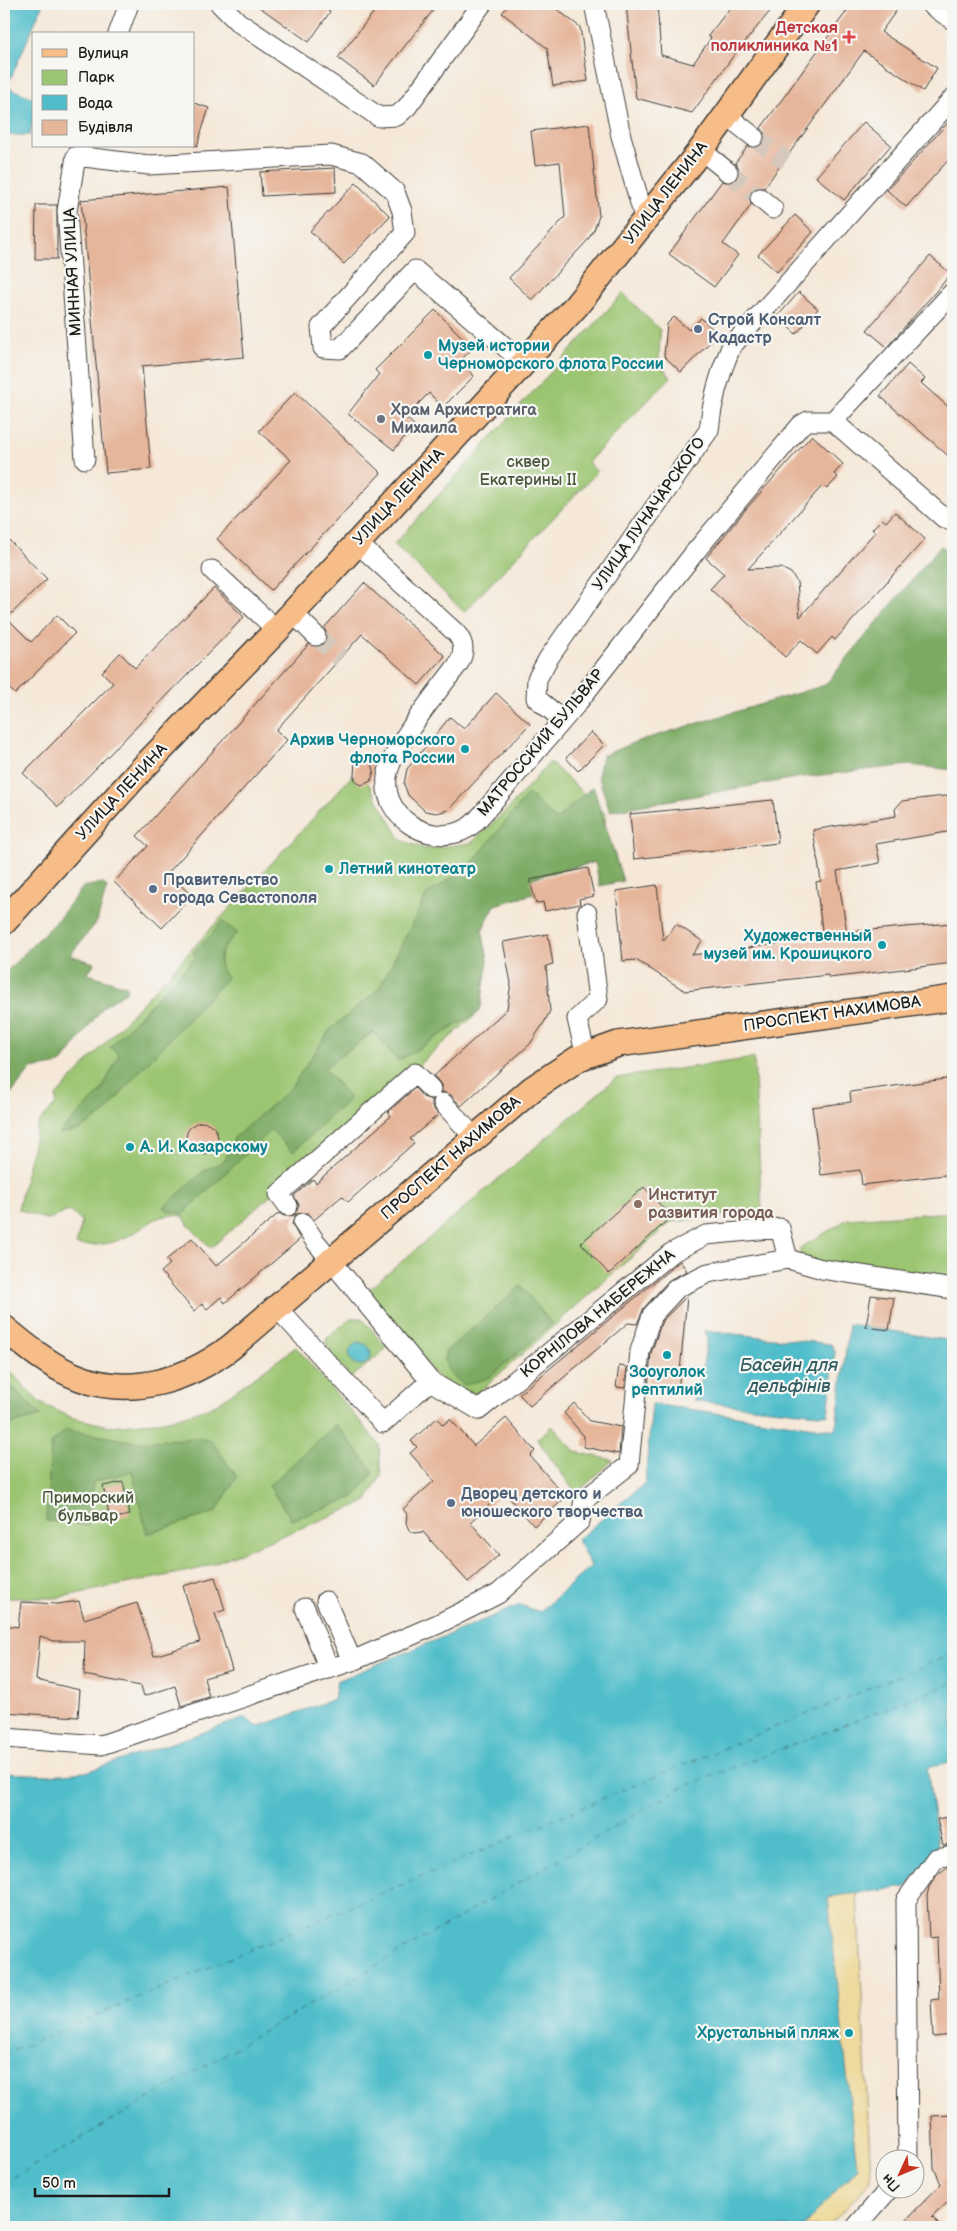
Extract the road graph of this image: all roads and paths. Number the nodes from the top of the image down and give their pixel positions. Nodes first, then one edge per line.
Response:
1 (129, 4) edge
2 (220, 4) edge
3 (482, 4) edge
4 (594, 4) edge
5 (807, 4) edge
6 (930, 4) edge
7 (951, 19) dead end
8 (119, 32) edge
9 (953, 98) edge
10 (726, 114) junction
11 (754, 137) tunnel mouth
12 (700, 150) junction
13 (78, 151) edge
14 (728, 172) tunnel mouth
15 (645, 221) junction
16 (953, 292) edge
17 (524, 363) junction
18 (833, 421) junction
19 (85, 459) dead end
20 (950, 515) edge
21 (356, 542) junction
22 (212, 570) dead end
23 (285, 622) junction
24 (316, 636) tunnel mouth
25 (563, 720) junction
26 (587, 913) dead end
27 (4, 922) edge
28 (953, 998) edge
29 (586, 1056) junction
30 (474, 1137) junction
31 (288, 1206) dead end
32 (303, 1223) dead end
33 (788, 1259) junction
34 (331, 1260) junction
35 (953, 1289) edge
36 (277, 1308) junction
37 (4, 1328) edge
38 (430, 1381) junction
39 (326, 1601) dead end
40 (305, 1608) dead end
41 (352, 1661) junction
42 (330, 1669) junction
43 (4, 1738) edge
44 (953, 1855) edge
45 (908, 2148) edge
46 (881, 2198) edge
47 (856, 2227) edge

1 - 8 street
2 - 3 street
4 - 15 street
5 - 10 main road, УЛИЦА ЛЕНИНА
6 - 7 street
9 - 25 street, УЛИЦА ЛУНАЧАРСКОГО
10 - 11 street
10 - 12 main road, УЛИЦА ЛЕНИНА
12 - 14 street
12 - 15 main road, УЛИЦА ЛЕНИНА
13 - 17 street, МИННАЯ УЛИЦА
13 - 19 street, МИННАЯ УЛИЦА
15 - 17 main road, УЛИЦА ЛЕНИНА
16 - 18 street
17 - 21 main road, УЛИЦА ЛЕНИНА
18 - 20 street
18 - 25 street, МАТРОССКИЙ БУЛЬВАР
21 - 23 main road, УЛИЦА ЛЕНИНА
21 - 25 street, МАТРОССКИЙ БУЛЬВАР
22 - 23 street
23 - 24 street
23 - 27 main road, УЛИЦА ЛЕНИНА
26 - 29 street
28 - 29 main road, ПРОСПЕКТ НАХИМОВА
29 - 30 main road, ПРОСПЕКТ НАХИМОВА
30 - 31 street
30 - 34 main road, ПРОСПЕКТ НАХИМОВА
32 - 34 street
33 - 35 street
33 - 38 street, КОРНІЛОВА НАБЕРЕЖНА
33 - 41 street
34 - 36 main road, ПРОСПЕКТ НАХИМОВА
34 - 38 street
36 - 37 main road, ПРОСПЕКТ НАХИМОВА
36 - 38 street
39 - 41 street
40 - 42 street
41 - 42 street
42 - 43 street
44 - 45 street
46 - 47 street

